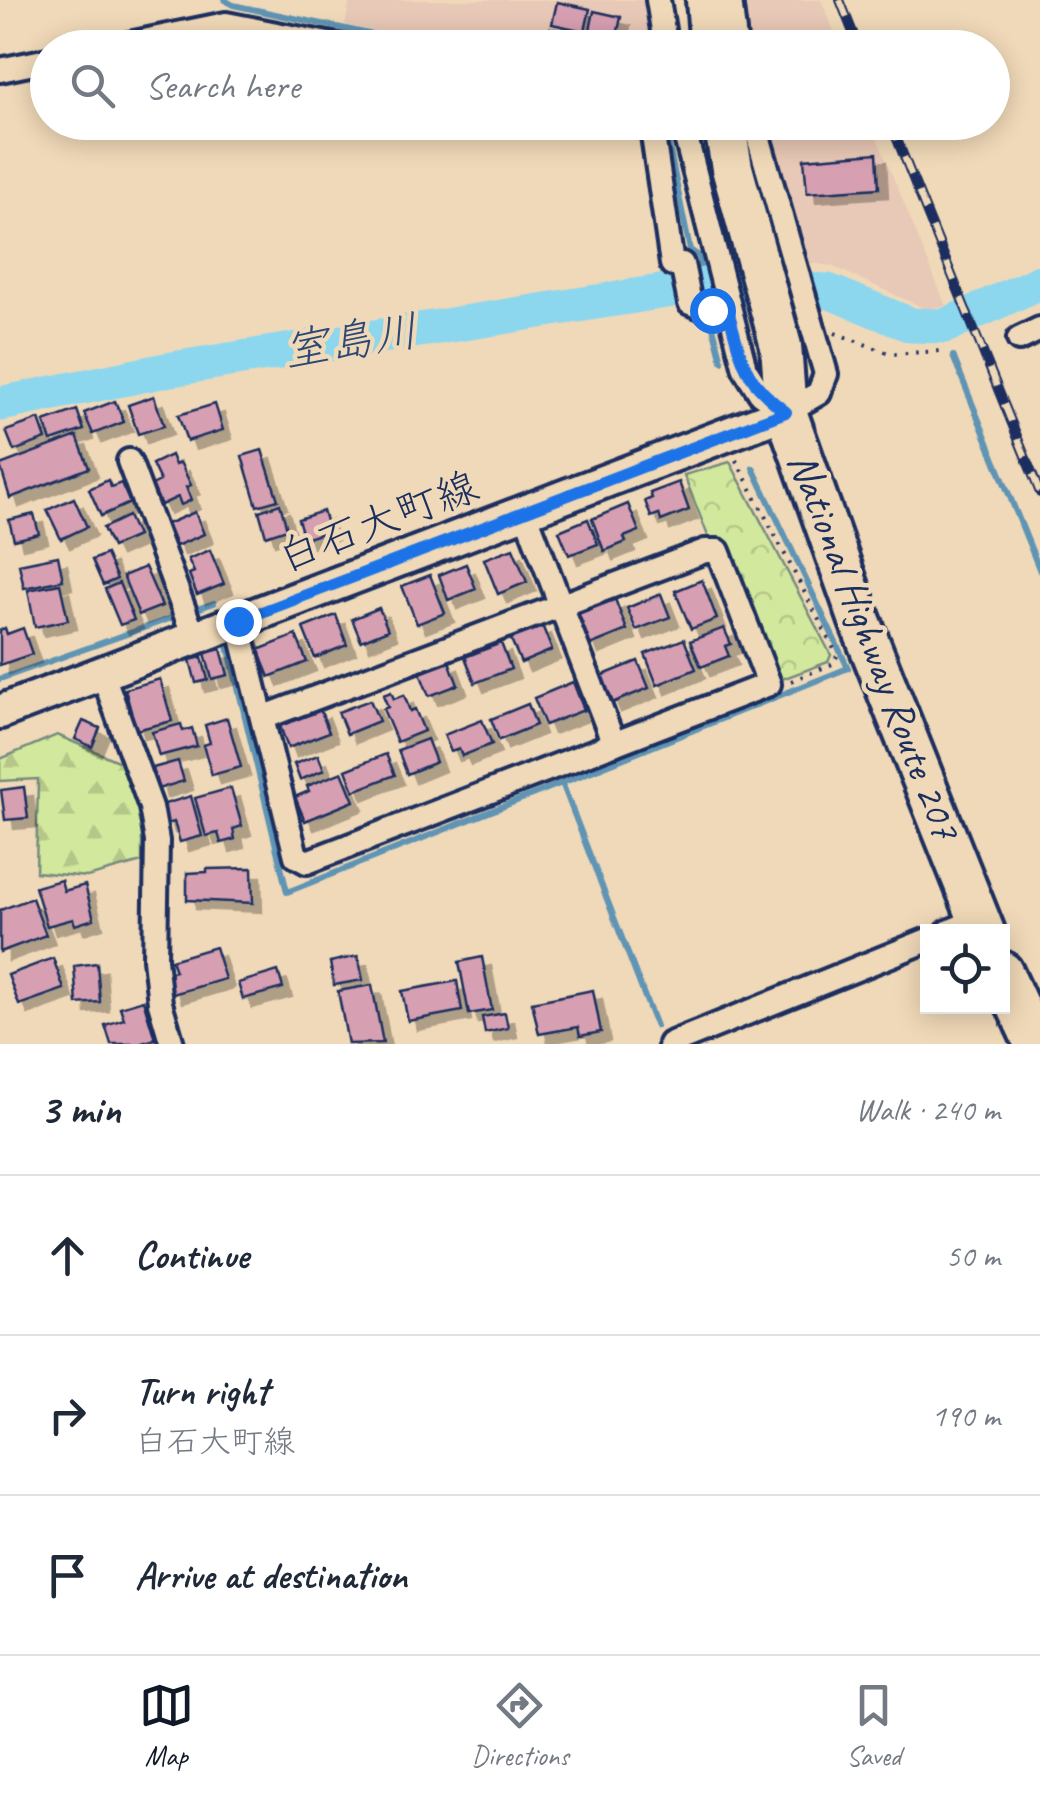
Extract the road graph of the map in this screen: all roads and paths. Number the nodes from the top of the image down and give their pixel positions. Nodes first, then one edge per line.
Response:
1 (658, 0) edge
2 (707, 0) edge
3 (730, 0) edge
4 (197, 30) edge
5 (256, 30) edge
6 (663, 30) edge
7 (710, 30) edge
8 (734, 30) edge
9 (30, 64) edge
10 (0, 70) edge
11 (654, 140) edge
12 (686, 140) edge
13 (727, 140) edge
14 (759, 140) edge
15 (727, 307) junction
16 (801, 330) junction
17 (942, 351) dead end
18 (786, 412) junction
19 (732, 453) dead end
20 (129, 461) dead end
21 (525, 512) junction
22 (561, 606) junction
23 (188, 621) junction
24 (238, 621) junction
25 (102, 672) junction
26 (769, 684) junction
27 (0, 712) edge
28 (262, 718) junction
29 (614, 744) junction
30 (969, 924) edge
31 (920, 943) edge
32 (1010, 989) edge
33 (172, 1044) edge
34 (670, 1044) edge
35 (1035, 1044) edge

1 - 6 street
2 - 7 highway
3 - 8 street
4 - 5 street
9 - 10 street
11 - 15 street
12 - 15 street
13 - 16 highway, National Highway Route 207
14 - 16 street
15 - 18 street
16 - 17 path
16 - 18 highway, National Highway Route 207
18 - 21 main road, 白石大町線
18 - 30 highway, National Highway Route 207
19 - 26 path
20 - 23 street
21 - 22 street
21 - 24 main road, 白石大町線
22 - 26 street
22 - 28 street
22 - 29 street
23 - 24 main road, 白石大町線
23 - 25 main road, 白石大町線
24 - 28 street
25 - 27 main road, 白石大町線
25 - 33 street
26 - 29 street
28 - 29 street
31 - 34 street
32 - 35 highway

